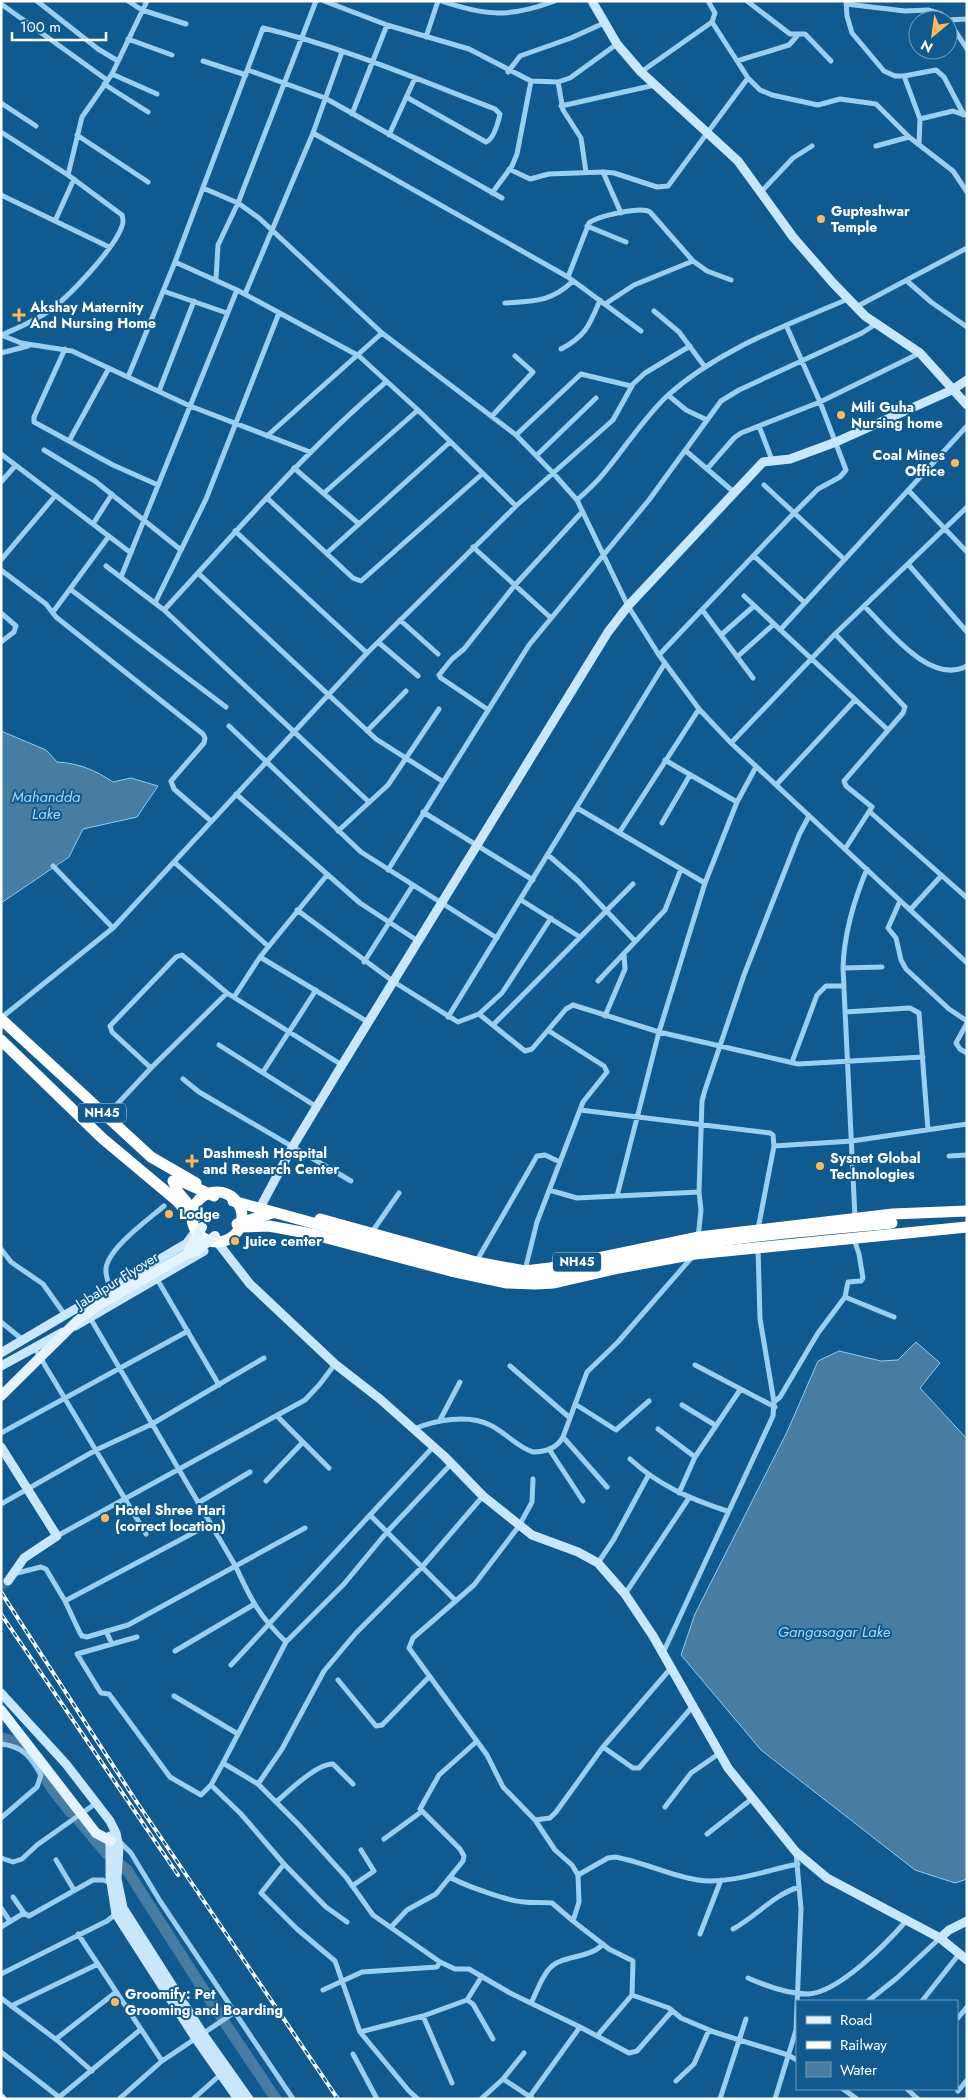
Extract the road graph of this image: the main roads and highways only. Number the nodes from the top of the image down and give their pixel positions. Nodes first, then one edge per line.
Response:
1 (1, 1019) edge
2 (1, 1027) edge
3 (1, 1040) edge
4 (173, 1181) junction
5 (214, 1194) junction
6 (232, 1199) junction
7 (967, 1211) edge
8 (272, 1213) junction
9 (928, 1213) junction
10 (197, 1223) junction
11 (892, 1223) junction
12 (239, 1225) junction
13 (967, 1227) edge
14 (928, 1231) junction
15 (215, 1240) junction
16 (187, 1254) junction
17 (1, 1396) edge
18 (1, 1710) edge
19 (114, 1842) road end

1 - 5 highway, NH45
2 - 4 highway
3 - 10 highway, NH45
4 - 5 highway, bridge
4 - 10 highway, bridge
5 - 6 highway, NH45
5 - 10 highway
6 - 8 highway, bridge
6 - 9 highway, NH45
6 - 12 highway
7 - 9 highway, NH45
8 - 11 highway, bridge
8 - 12 highway, bridge
9 - 11 highway
10 - 15 highway, NH45
10 - 16 main road, bridge
11 - 14 highway
12 - 14 highway, NH45
12 - 15 highway, NH45
13 - 14 highway, NH45
15 - 16 main road, Jabalpur Flyover, bridge
16 - 17 main road, Jabalpur Flyover, bridge
18 - 19 main road, bridge

